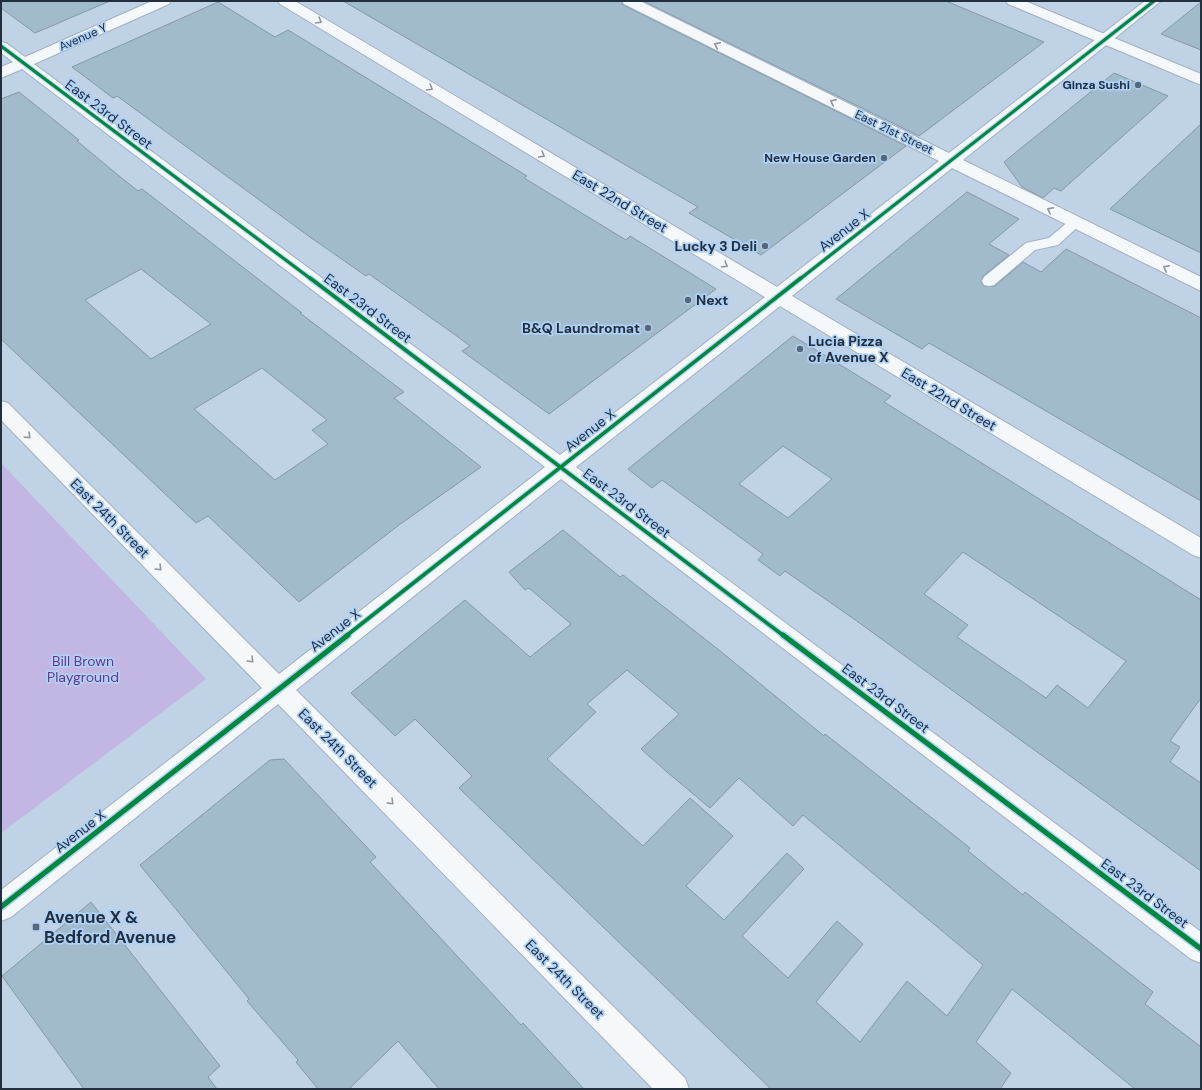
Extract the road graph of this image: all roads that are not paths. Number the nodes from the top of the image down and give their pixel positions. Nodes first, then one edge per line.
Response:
1 (164, 1) edge
2 (285, 1) edge
3 (629, 1) edge
4 (1013, 1) edge
5 (1154, 1) edge
6 (1105, 39) junction
7 (1, 46) edge
8 (24, 63) junction
9 (1, 73) edge
10 (1201, 80) edge
11 (951, 160) junction
12 (1075, 223) junction
13 (989, 281) dead end
14 (1201, 286) edge
15 (778, 296) junction
16 (1, 408) edge
17 (561, 467) junction
18 (1201, 549) edge
19 (279, 688) junction
20 (1, 907) edge
21 (1201, 949) edge
22 (674, 1089) edge

1 - 8 street, Avenue Y
2 -> 15 street, East 22nd Street
11 -> 3 street, East 21st Street
4 - 6 street
5 - 6 street, Avenue X
6 - 10 street
6 - 11 street, Avenue X
7 - 8 street, East 23rd Street
8 - 9 street, Avenue Y
8 - 17 street, East 23rd Street
12 -> 11 street, East 21st Street
11 - 15 street, Avenue X
12 - 13 lane
14 -> 12 street, East 21st Street
15 - 17 street, Avenue X
15 - 18 street, East 22nd Street
16 -> 19 street, East 24th Street
17 - 19 street, Avenue X
17 - 21 street, East 23rd Street
19 - 20 street, Avenue X
19 -> 22 street, East 24th Street

